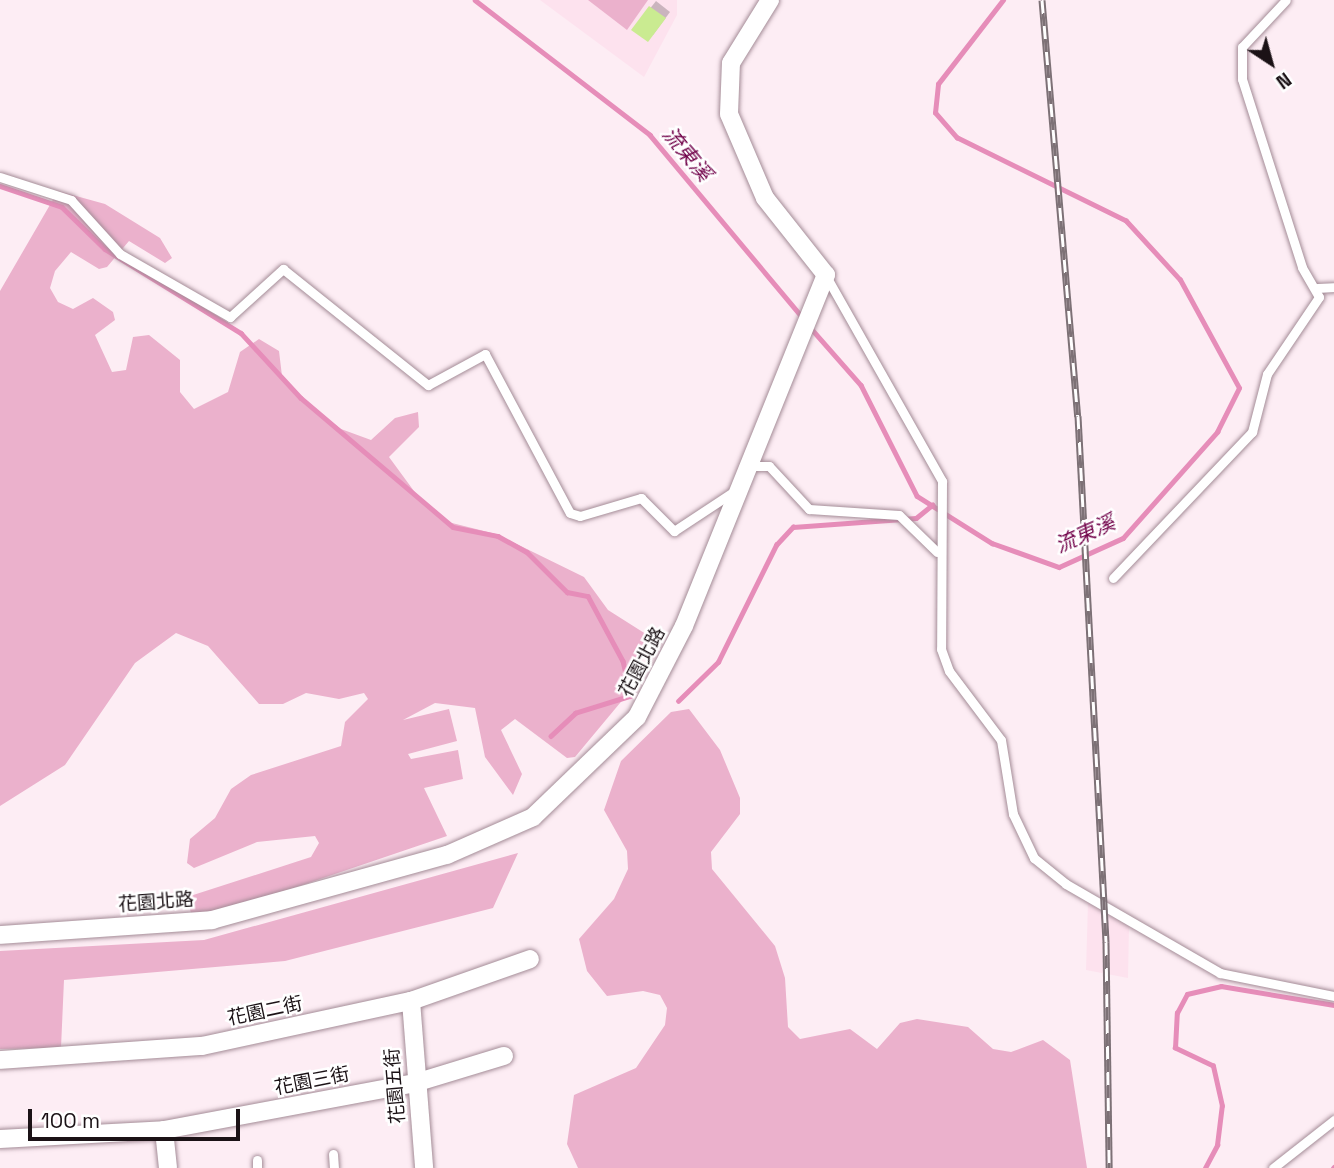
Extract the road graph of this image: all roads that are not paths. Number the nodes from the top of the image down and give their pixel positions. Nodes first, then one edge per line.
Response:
1 (769, 0) edge
2 (1286, 0) edge
3 (0, 177) edge
4 (825, 276) junction
5 (1334, 287) edge
6 (1317, 288) junction
7 (748, 466) junction
8 (739, 489) junction
9 (938, 551) junction
10 (1113, 578) dead end
11 (0, 935) edge
12 (530, 959) dead end
13 (1334, 996) edge
14 (411, 1001) junction
15 (503, 1056) dead end
16 (0, 1060) edge
17 (415, 1083) junction
18 (1334, 1120) edge
19 (164, 1130) junction
20 (0, 1139) edge
21 (333, 1154) dead end
22 (168, 1168) edge
23 (334, 1168) edge
24 (424, 1168) edge
25 (1273, 1168) edge

1 - 4 street
2 - 6 lane
3 - 8 lane
4 - 7 street, 花園北路
4 - 9 lane
5 - 6 lane
6 - 10 lane
7 - 8 street, 花園北路
7 - 9 lane
8 - 11 street, 花園北路
9 - 13 lane
12 - 14 street, 花園二街
14 - 16 street, 花園二街
14 - 17 street, 花園五街
15 - 17 street, 花園三街
17 - 19 street, 花園三街
17 - 24 street, 花園五街
18 - 25 lane
19 - 20 street, 花園三街
19 - 22 street
21 - 23 lane

